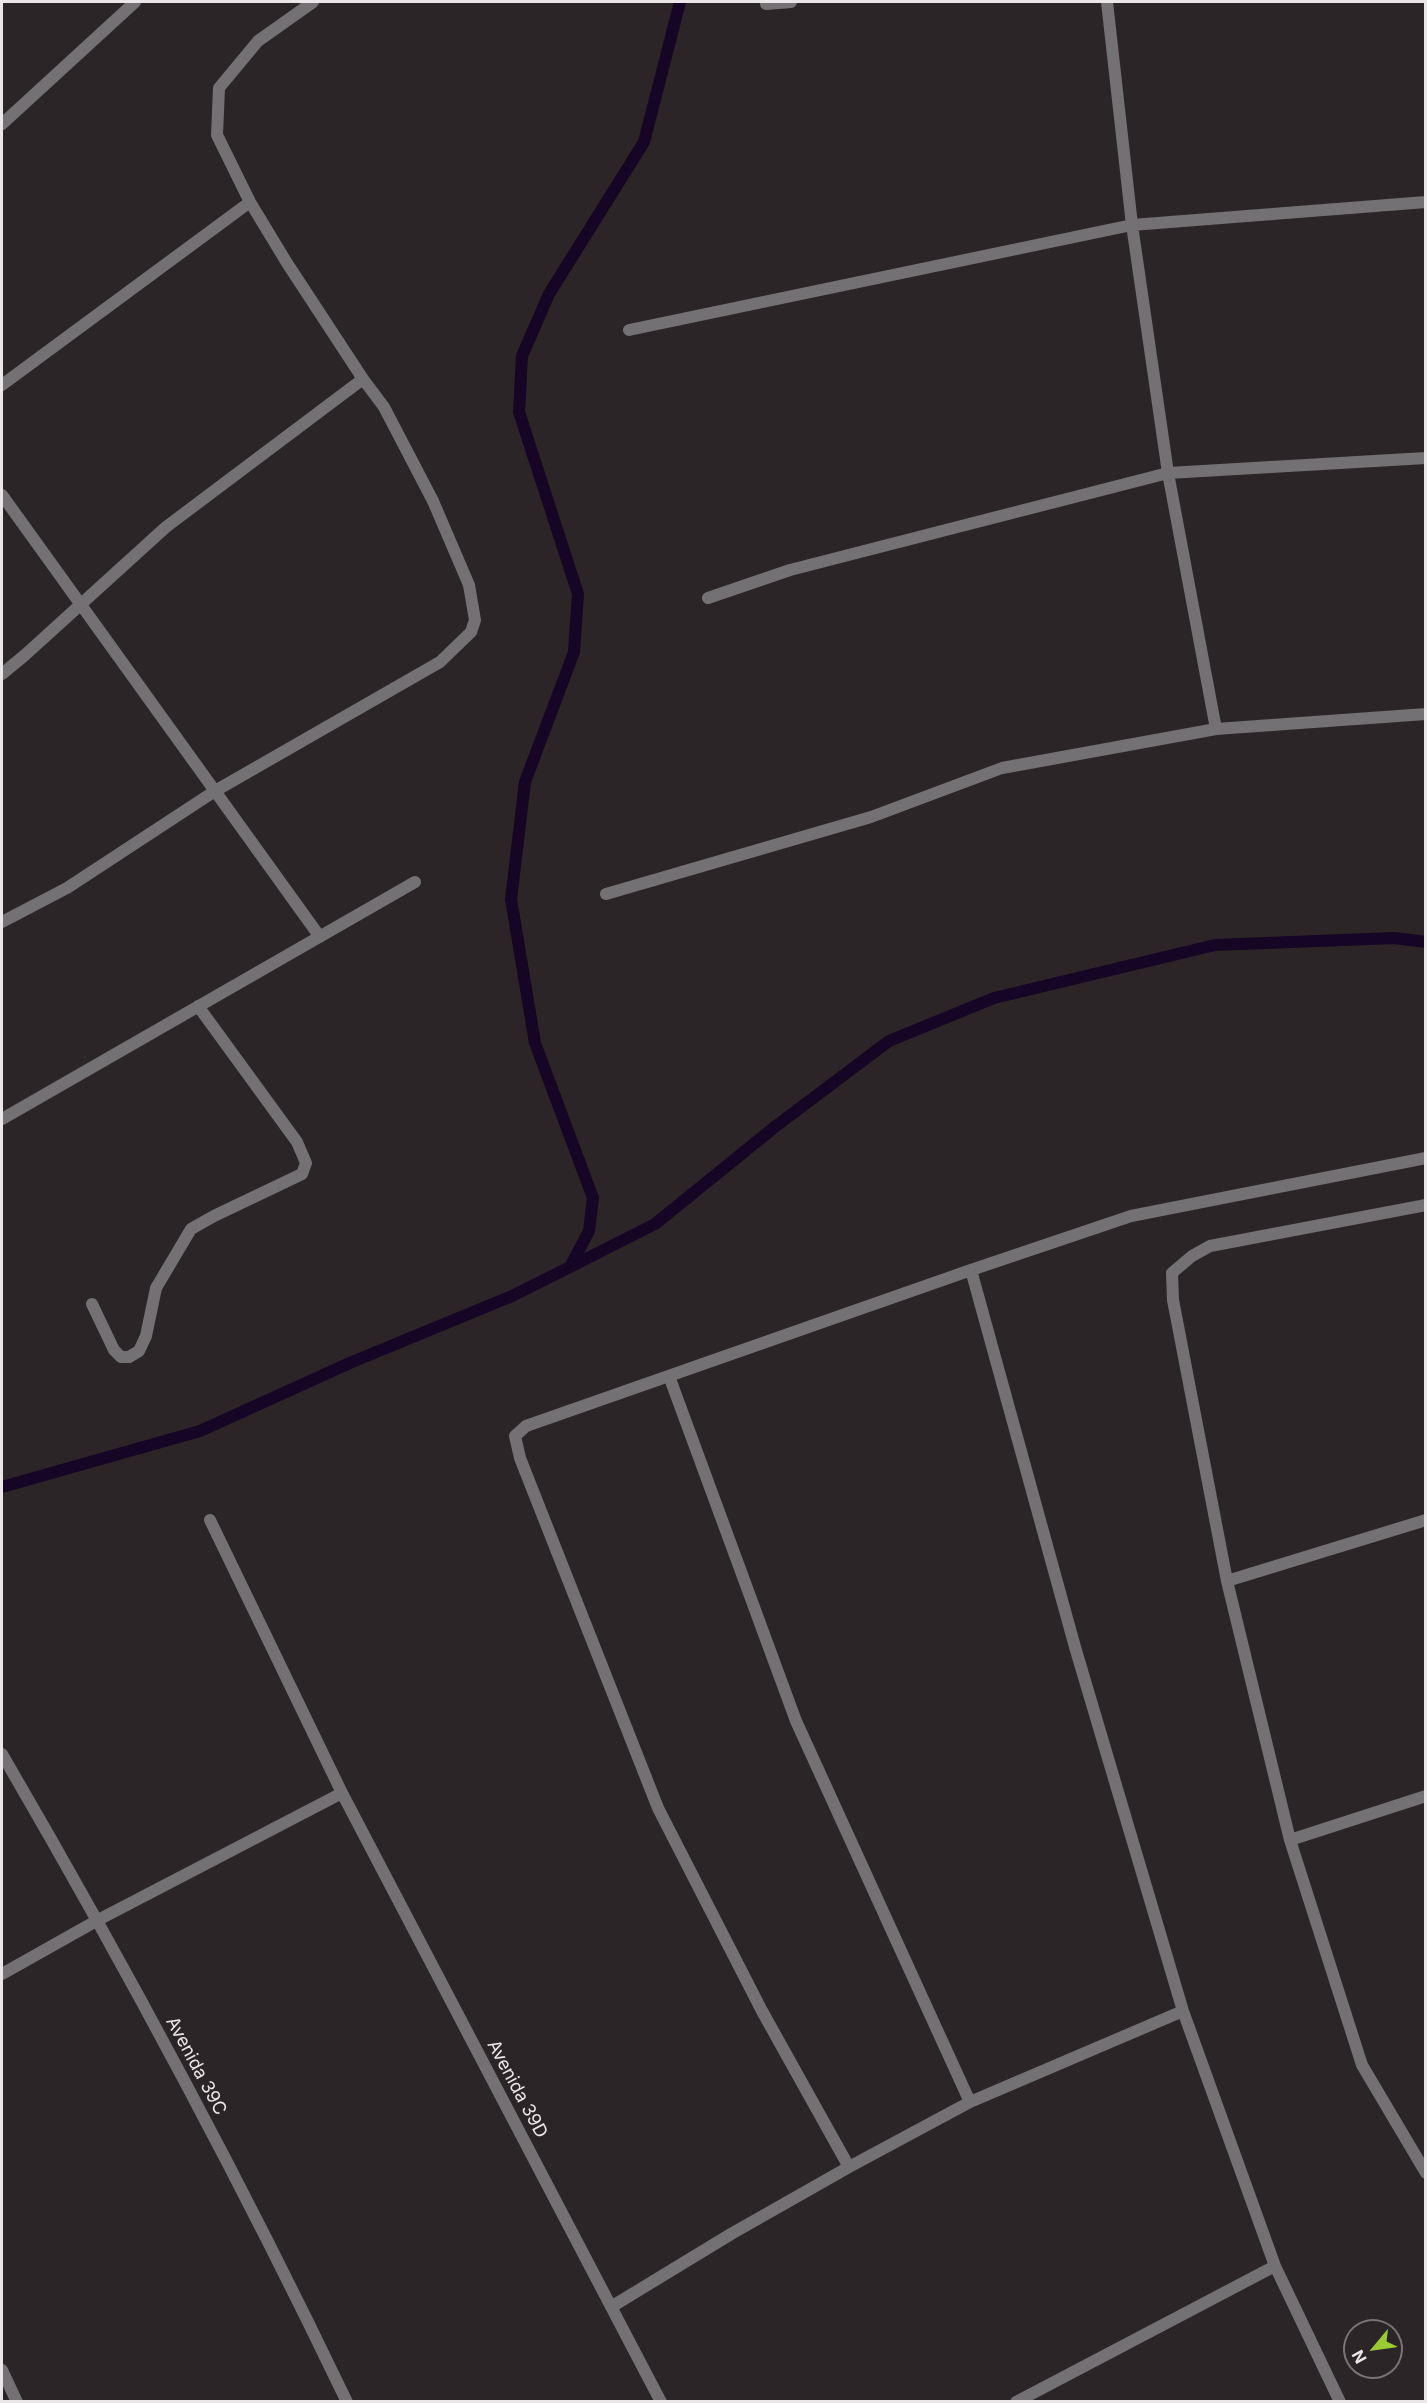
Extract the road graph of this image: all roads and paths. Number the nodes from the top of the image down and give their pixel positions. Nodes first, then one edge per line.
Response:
1 (135, 2) edge
2 (313, 2) edge
3 (791, 2) edge
4 (1107, 2) edge
5 (766, 4) dead end
6 (2, 124) edge
7 (250, 202) junction
8 (1425, 202) edge
9 (1132, 225) junction
10 (629, 330) dead end
11 (363, 378) junction
12 (2, 385) edge
13 (1425, 458) edge
14 (1168, 473) junction
15 (2, 495) edge
16 (708, 598) dead end
17 (80, 604) junction
18 (2, 674) edge
19 (1425, 714) edge
20 (1216, 729) junction
21 (214, 791) junction
22 (415, 882) dead end
23 (606, 894) dead end
24 (2, 922) edge
25 (320, 937) junction
26 (198, 1006) junction
27 (2, 1119) edge
28 (1425, 1158) edge
29 (1425, 1205) edge
30 (971, 1270) junction
31 (92, 1304) dead end
32 (669, 1376) junction
33 (210, 1520) dead end
34 (1425, 1520) edge
35 (1227, 1581) junction
36 (2, 1754) edge
37 (342, 1793) junction
38 (1425, 1796) edge
39 (1290, 1840) junction
40 (98, 1920) junction
41 (2, 1974) edge
42 (1183, 2011) junction
43 (970, 2102) junction
44 (849, 2167) junction
45 (1425, 2173) edge
46 (1275, 2266) junction
47 (612, 2307) junction
48 (2, 2370) edge
49 (17, 2402) edge
50 (347, 2402) edge
51 (661, 2402) edge
52 (1016, 2402) edge
53 (1340, 2402) edge

1 - 6 street
2 - 7 street
3 - 5 street
4 - 9 street
7 - 11 street
7 - 12 street
8 - 9 street
9 - 10 street
9 - 14 street
11 - 17 street
11 - 21 street
13 - 14 street
14 - 16 street
14 - 20 street
15 - 17 street
17 - 18 street
17 - 21 street
19 - 20 street
20 - 23 street
21 - 24 street
21 - 25 street
22 - 25 street
25 - 26 street
26 - 27 street
26 - 31 street
28 - 30 street
29 - 35 street
30 - 32 street
30 - 42 street
32 - 43 street
32 - 44 street
33 - 37 street, Avenida 39D
34 - 35 street
35 - 39 street
36 - 40 street, Avenida 39C
37 - 40 street
37 - 47 street, Avenida 39D
38 - 39 street
39 - 45 street
40 - 41 street
40 - 50 street, Avenida 39C
42 - 43 street
42 - 46 street
43 - 44 street
44 - 47 street
46 - 52 street
46 - 53 street
47 - 51 street, Avenida 39D
48 - 49 street

